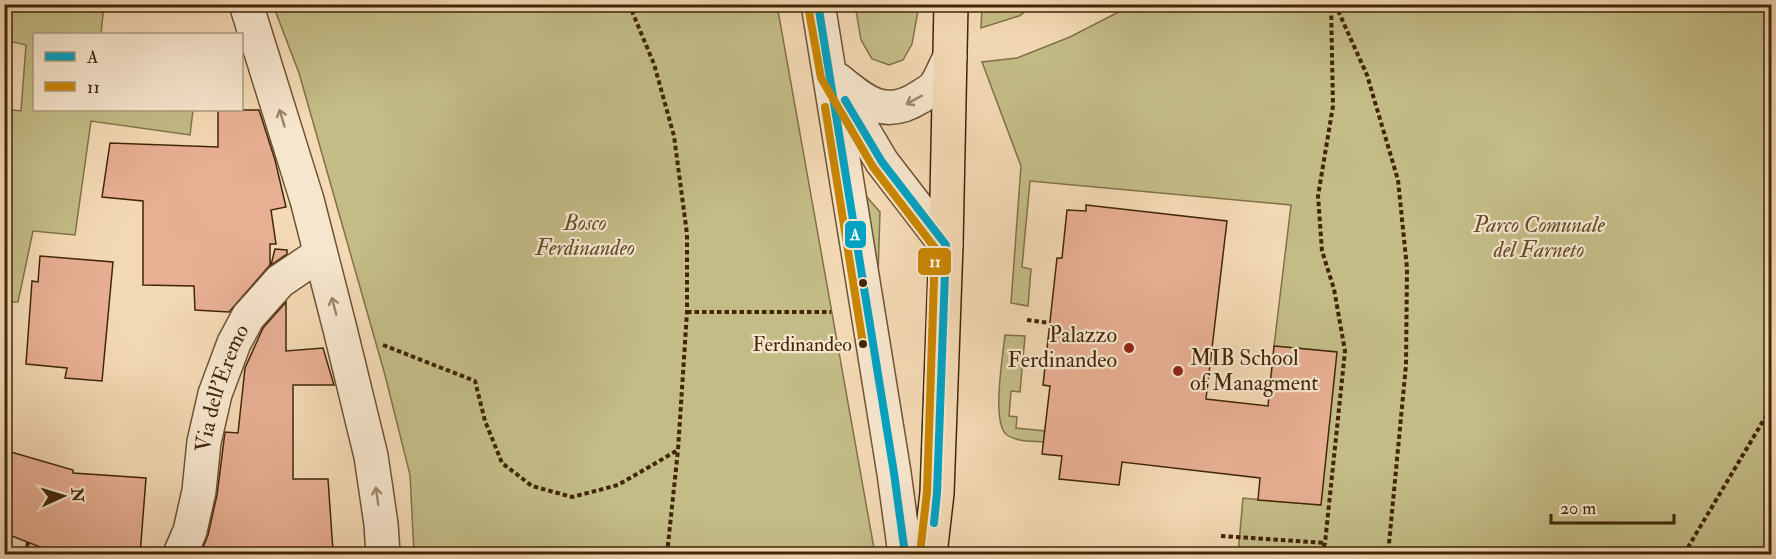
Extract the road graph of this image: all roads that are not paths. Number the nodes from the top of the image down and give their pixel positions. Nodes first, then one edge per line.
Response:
1 (246, 4) edge
2 (818, 4) edge
3 (951, 4) edge
4 (950, 57) junction
5 (830, 74) junction
6 (946, 245) junction
7 (320, 254) junction
8 (180, 555) edge
9 (383, 555) edge
10 (904, 555) edge
11 (930, 555) edge

7 -> 1 street
2 - 5 street
3 - 4 main road
4 -> 5 street
4 - 6 main road
5 - 6 street
5 - 10 street
6 - 11 main road
7 - 8 street, Via dell'Eremo
9 -> 7 street

